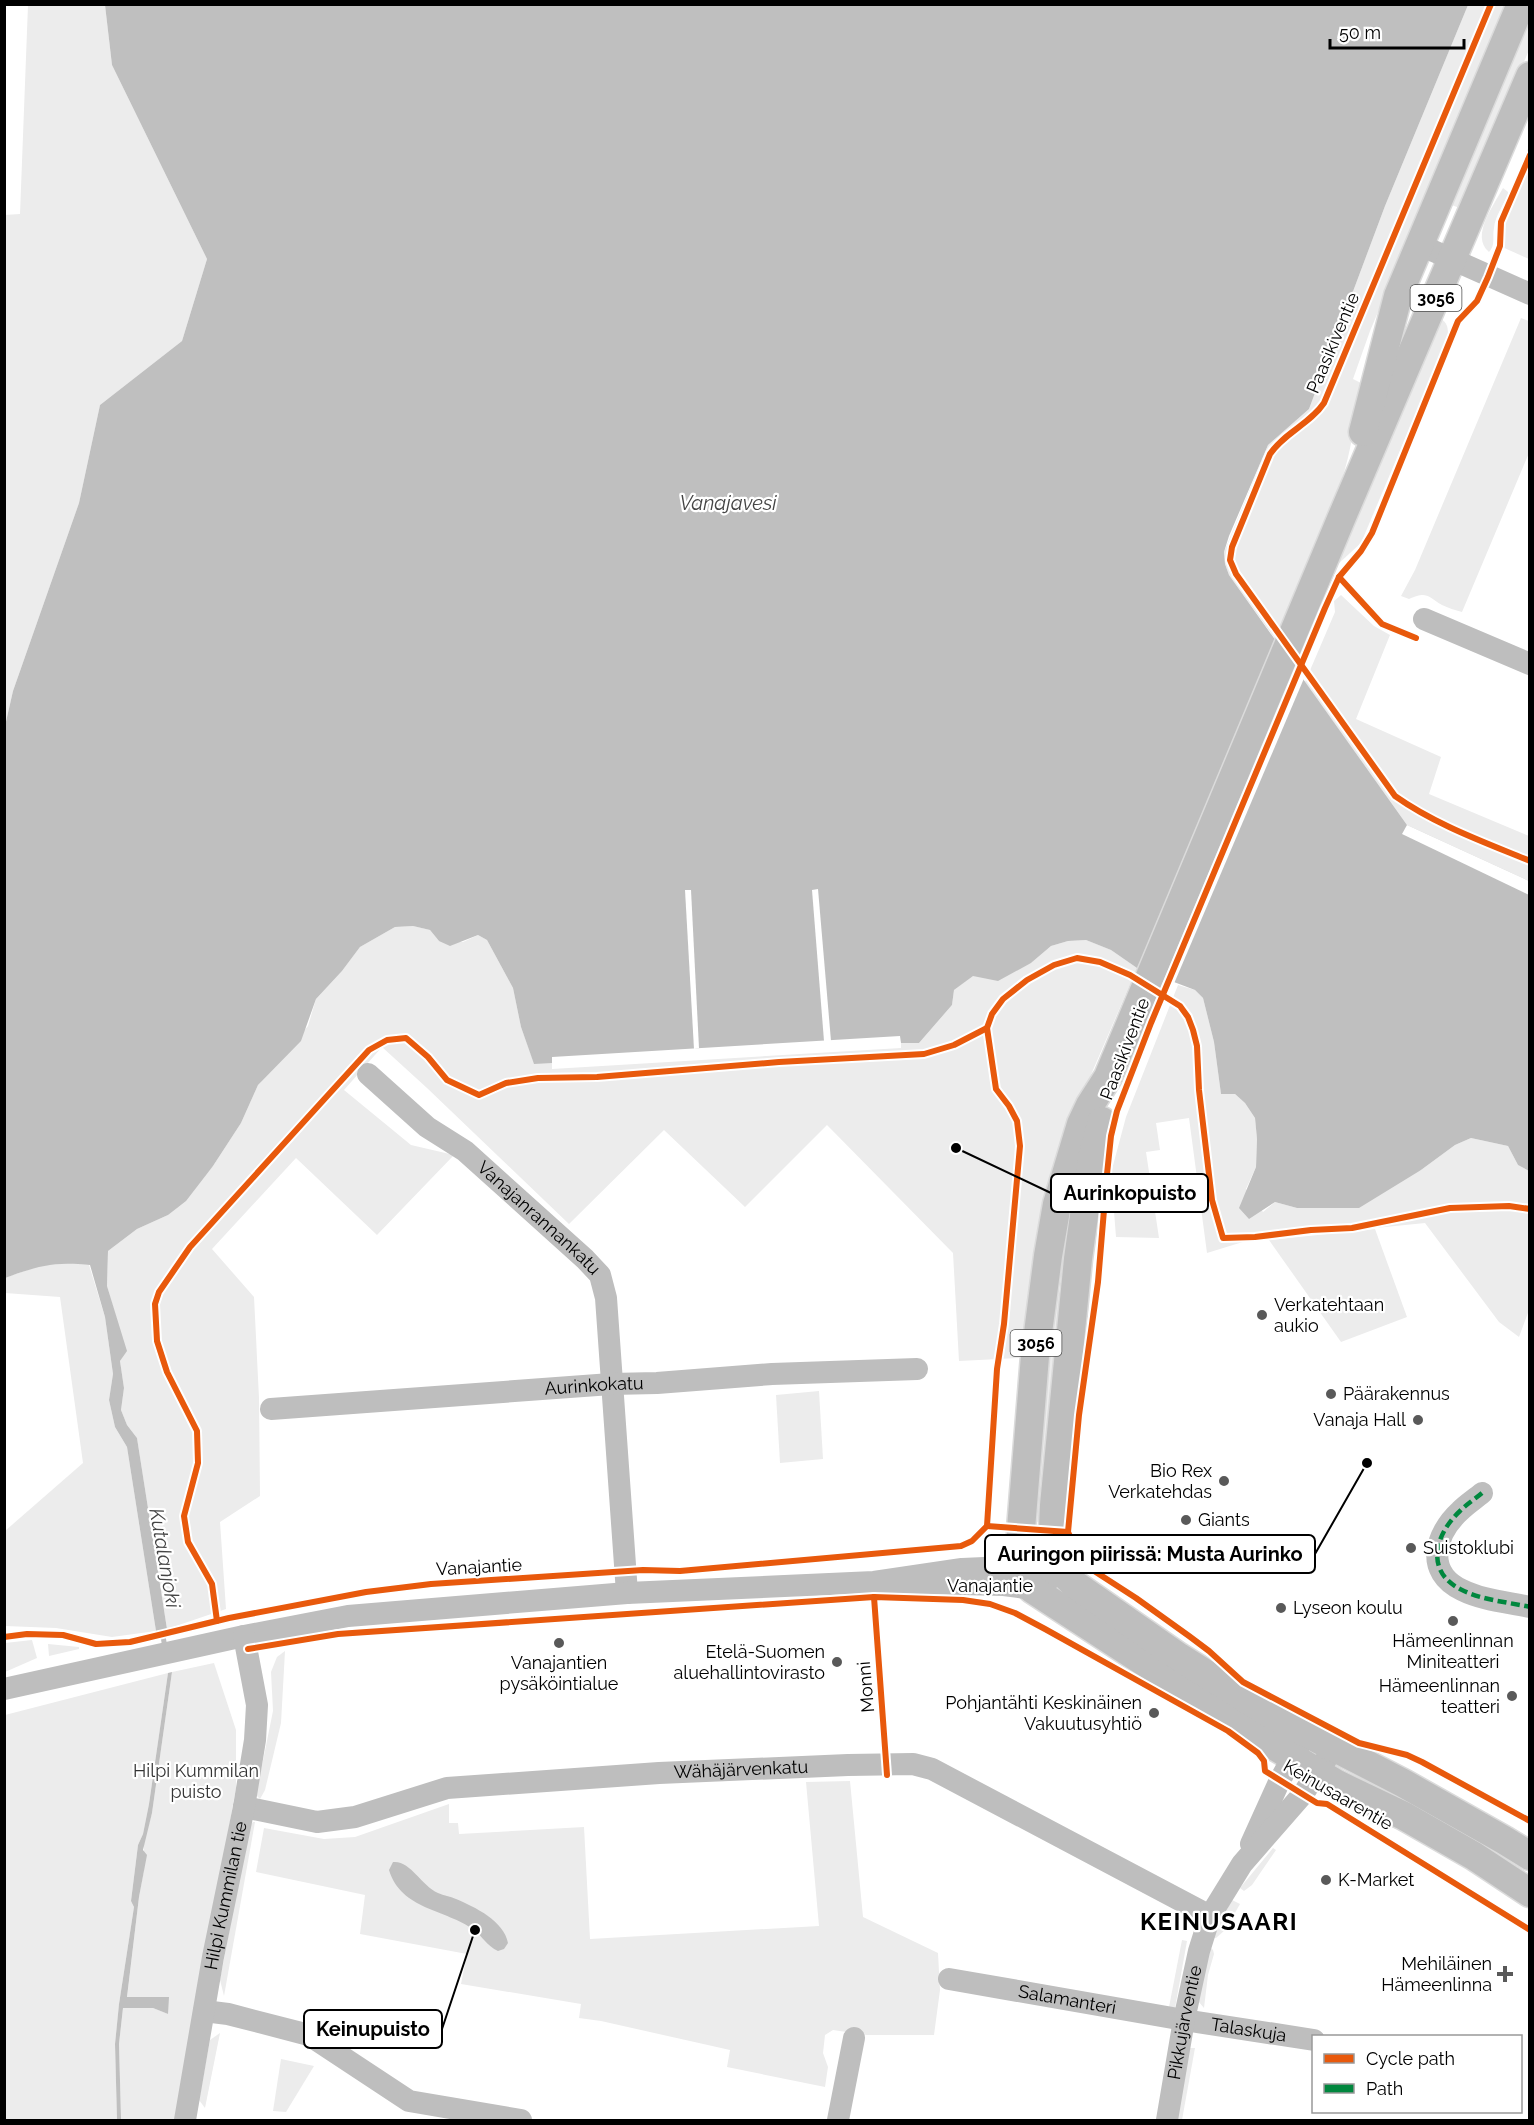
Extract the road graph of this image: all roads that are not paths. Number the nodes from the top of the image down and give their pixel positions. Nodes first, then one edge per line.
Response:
1 (1521, 4) edge
2 (1530, 76) edge
3 (1420, 245) junction
4 (1452, 260) junction
5 (1530, 294) edge
6 (1341, 519) junction
7 (1424, 619) dead end
8 (1530, 664) edge
9 (368, 1074) dead end
10 (1108, 1077) junction
11 (917, 1369) dead end
12 (610, 1384) junction
13 (271, 1409) dead end
14 (1482, 1493) dead end
15 (1055, 1565) junction
16 (1027, 1577) junction
17 (627, 1593) junction
18 (1530, 1607) edge
19 (244, 1636) junction
20 (4, 1689) edge
21 (1300, 1745) junction
22 (1333, 1747) junction
23 (1318, 1772) junction
24 (244, 1807) junction
25 (1530, 1856) edge
26 (1242, 1864) junction
27 (1530, 1893) edge
28 (1210, 1916) junction
29 (949, 1979) dead end
30 (204, 2012) junction
31 (1184, 2020) junction
32 (854, 2038) dead end
33 (1312, 2040) edge
34 (185, 2121) edge
35 (521, 2121) edge
36 (838, 2121) edge
37 (1167, 2121) edge

1 - 3 main road, Paasikiventie / 3056
2 - 4 main road, Paasikiventie / 3056
3 - 4 street
3 - 6 main road, Paasikiventie / 3056
4 - 5 street
4 - 6 main road, Paasikiventie / 3056
6 - 10 main road, Paasikiventie / 3056
7 - 8 street
9 - 12 street, Vanajanrannankatu
10 - 15 main road, Paasikiventie / 3056
10 - 16 main road, Paasikiventie / 3056
11 - 12 street, Aurinkokatu
12 - 13 street, Aurinkokatu
12 - 17 street, Vanajanrannankatu
14 - 18 street
15 - 16 street, Vanajantie
15 - 21 main road, Keinusaarentie
16 - 17 street, Vanajantie
16 - 21 main road, Keinusaarentie
17 - 19 street, Vanajantie
19 - 20 street, Vanajantie
19 - 24 street, Hilpi Kummilan tie
21 - 22 main road, Keinusaarentie
21 - 23 main road, Keinusaarentie
21 - 26 street, Pikkujärventie
22 - 23 street, Pikkujärventie
22 - 25 main road, Keinusaarentie
23 - 26 street, Pikkujärventie
23 - 27 main road, Keinusaarentie
24 - 28 street, Wähäjärvenkatu
24 - 30 street, Hilpi Kummilan tie
26 - 28 street, Pikkujärventie
28 - 31 street, Pikkujärventie
29 - 31 street, Salamanteri
30 - 34 street, Hilpi Kummilan tie
30 - 35 street
31 - 33 street, Talaskuja
31 - 37 street, Pikkujärventie
32 - 36 street

